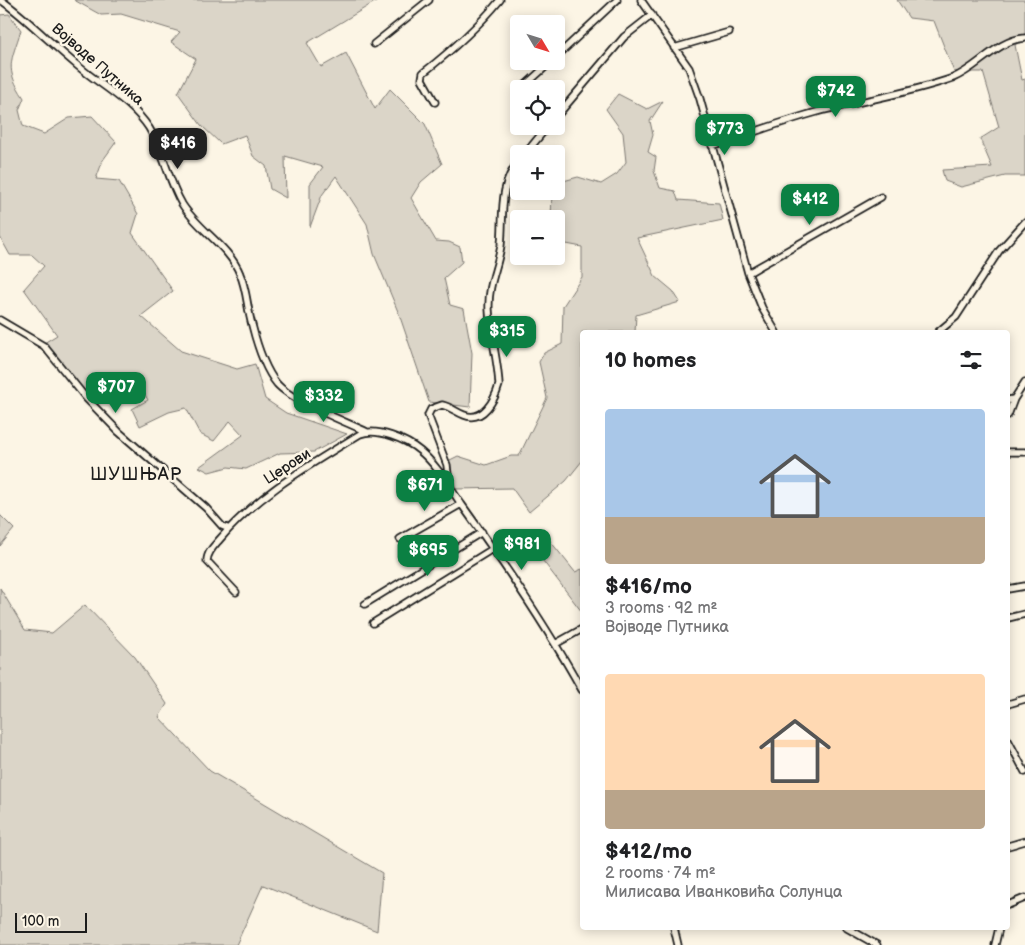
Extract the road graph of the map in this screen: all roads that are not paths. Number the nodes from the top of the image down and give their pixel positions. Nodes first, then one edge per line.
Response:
1 (1, 0) edge
2 (429, 0) edge
3 (500, 0) edge
4 (617, 0) edge
5 (642, 0) edge
6 (652, 15) junction
7 (729, 32) dead end
8 (1025, 38) edge
9 (374, 44) dead end
10 (674, 48) junction
11 (565, 49) edge
12 (542, 70) edge
13 (531, 80) edge
14 (435, 102) dead end
15 (565, 106) edge
16 (541, 135) edge
17 (532, 145) edge
18 (712, 146) junction
19 (510, 173) edge
20 (881, 197) dead end
21 (1025, 222) edge
22 (748, 273) junction
23 (0, 320) edge
24 (775, 330) edge
25 (940, 330) edge
26 (1025, 382) edge
27 (1011, 400) edge
28 (367, 432) junction
29 (1010, 452) edge
30 (1025, 452) edge
31 (450, 487) junction
32 (461, 504) junction
33 (227, 528) junction
34 (482, 532) junction
35 (400, 539) dead end
36 (494, 548) junction
37 (1025, 586) edge
38 (1010, 589) edge
39 (236, 592) dead end
40 (365, 604) dead end
41 (1025, 614) edge
42 (1010, 618) edge
43 (373, 623) dead end
44 (580, 630) edge
45 (557, 643) junction
46 (580, 686) edge
47 (1025, 699) edge
48 (1010, 703) edge
49 (1010, 744) edge
50 (1025, 772) edge
51 (1025, 841) edge
52 (1010, 845) edge
53 (1025, 898) edge
54 (1010, 904) edge
55 (674, 930) edge
56 (851, 930) edge
57 (999, 930) edge
58 (678, 945) edge
59 (877, 945) edge
60 (995, 945) edge

1 - 28 street, Војводе Путника
2 - 9 street
3 - 14 street
4 - 11 street
5 - 6 street
6 - 10 street
6 - 15 street
7 - 10 street
8 - 18 street
10 - 18 street
12 - 13 street
16 - 17 street
18 - 22 street
19 - 31 street
20 - 22 street
21 - 25 street
22 - 24 street
23 - 33 street
26 - 27 street
28 - 31 street
28 - 33 street, Церови
29 - 30 street
31 - 32 street
32 - 34 street
32 - 35 street
33 - 39 street, Церови
34 - 36 street
34 - 40 street
36 - 43 street
36 - 45 street
37 - 38 street
41 - 42 street
44 - 45 street
45 - 46 street
47 - 48 street
49 - 50 street
51 - 52 street
53 - 54 street
55 - 58 street
56 - 59 street
57 - 60 street

